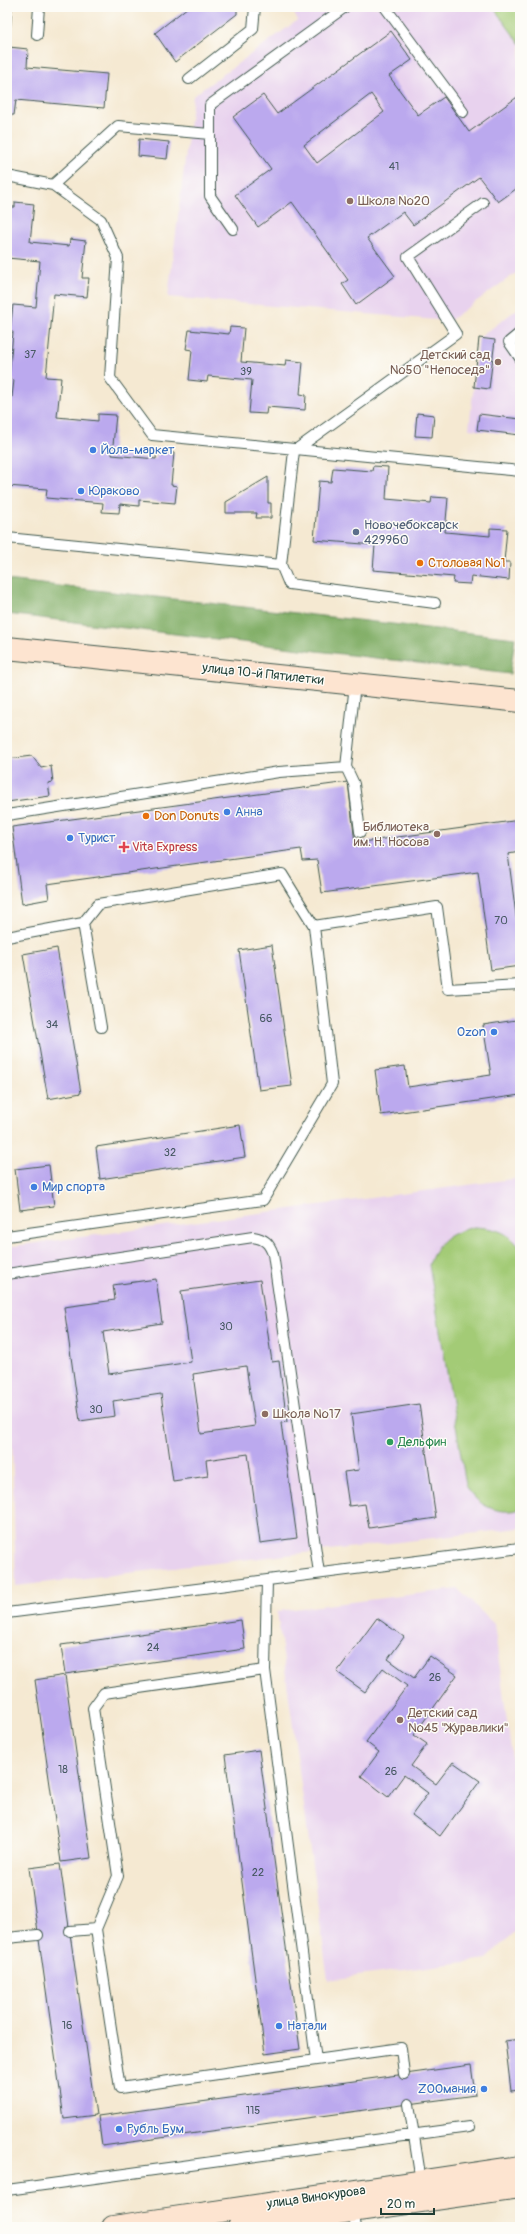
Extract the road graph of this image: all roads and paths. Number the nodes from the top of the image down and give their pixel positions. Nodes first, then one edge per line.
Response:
1 (39, 7) edge
2 (255, 7) edge
3 (345, 7) edge
4 (385, 7) edge
5 (37, 35) dead end
6 (189, 78) dead end
7 (463, 112) dead end
8 (210, 134) junction
9 (7, 176) edge
10 (53, 185) junction
11 (483, 203) dead end
12 (233, 229) dead end
13 (520, 334) edge
14 (520, 358) edge
15 (294, 451) junction
16 (520, 471) edge
17 (7, 538) edge
18 (281, 565) junction
19 (435, 603) dead end
20 (7, 648) edge
21 (355, 684) junction
22 (520, 701) edge
23 (346, 767) junction
24 (7, 815) edge
25 (360, 832) dead end
26 (83, 923) junction
27 (314, 926) junction
28 (7, 938) edge
29 (520, 985) edge
30 (101, 1027) dead end
31 (7, 1236) edge
32 (7, 1274) edge
33 (520, 1548) edge
34 (318, 1573) junction
35 (267, 1580) junction
36 (7, 1612) edge
37 (265, 1670) junction
38 (96, 1929) junction
39 (70, 1932) dead end
40 (38, 1935) dead end
41 (7, 1938) edge
42 (316, 2060) junction
43 (404, 2074) dead end
44 (409, 2104) dead end
45 (469, 2127) dead end
46 (414, 2135) junction
47 (520, 2167) edge
48 (520, 2186) edge
49 (7, 2190) edge
50 (423, 2191) junction
51 (353, 2210) edge
52 (113, 2227) edge
53 (239, 2227) edge

1 - 5 lane
2 - 6 lane
3 - 8 lane
4 - 7 lane
8 - 10 lane
8 - 12 lane
9 - 10 lane
10 - 15 lane
11 - 15 lane
13 - 14 lane
15 - 16 lane
15 - 18 lane
17 - 18 lane
18 - 19 lane
20 - 21 main road, улица 10-й Пятилетки
21 - 22 main road, улица 10-й Пятилетки
21 - 23 lane
23 - 24 lane
23 - 25 lane
26 - 27 lane
26 - 28 lane
26 - 30 lane
27 - 29 lane
27 - 31 lane
32 - 34 lane
33 - 34 lane
34 - 35 lane
35 - 36 lane
35 - 37 lane
37 - 38 lane
37 - 42 lane
38 - 39 lane
38 - 42 lane
40 - 41 lane
42 - 43 lane
44 - 46 lane
45 - 46 lane
46 - 49 lane
46 - 50 lane
47 - 50 main road, улица Винокурова
48 - 50 main road, улица Винокурова
50 - 51 main road, улица Винокурова
51 - 52 main road, улица Винокурова
51 - 53 main road, улица Винокурова

